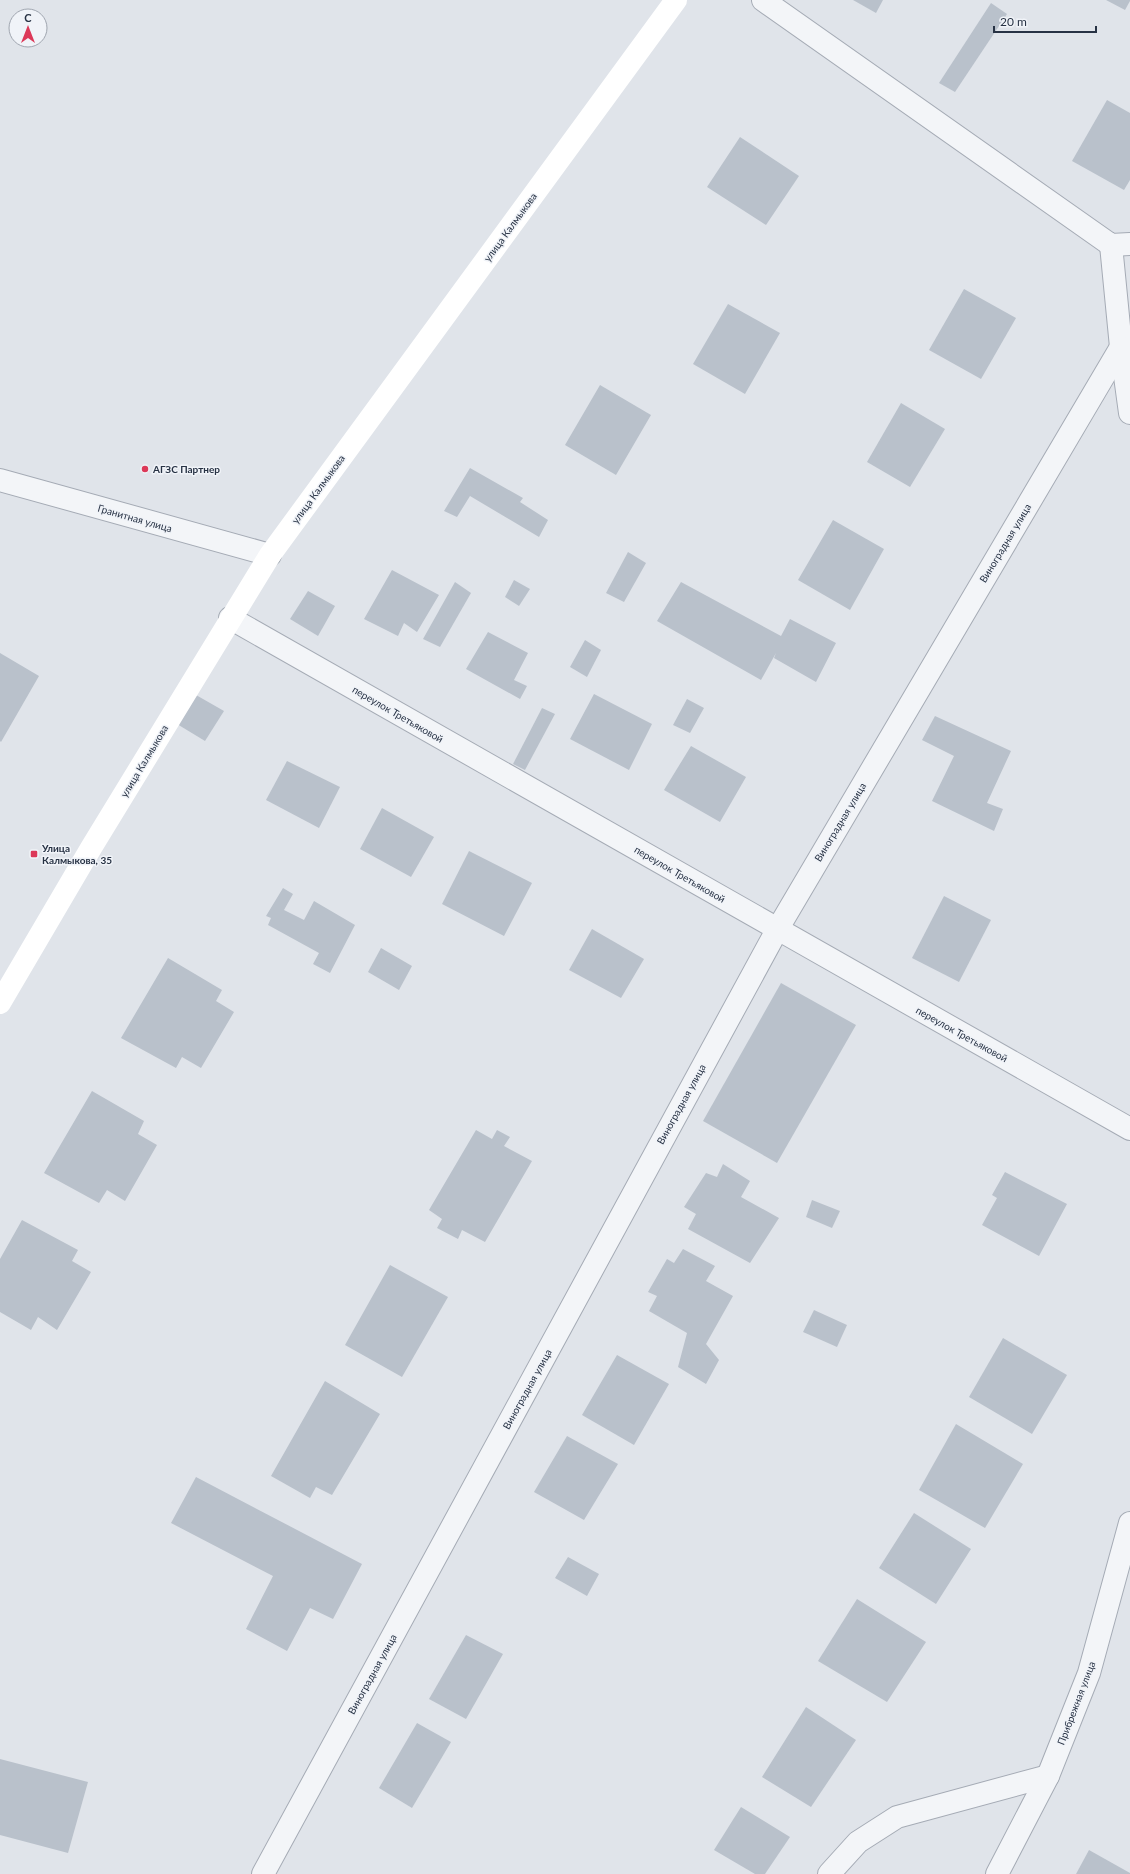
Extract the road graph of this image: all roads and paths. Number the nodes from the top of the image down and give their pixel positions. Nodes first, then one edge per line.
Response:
1 (676, 0) edge
2 (763, 0) edge
3 (1120, 244) edge
4 (1120, 347) junction
5 (1130, 413) edge
6 (0, 480) edge
7 (270, 555) junction
8 (230, 618) junction
9 (776, 930) junction
10 (0, 1003) edge
11 (1130, 1129) edge
12 (1130, 1523) edge
13 (1048, 1776) junction
14 (263, 1874) edge
15 (829, 1874) edge
16 (997, 1874) edge

1 - 7 main road, улица Калмыкова
2 - 3 street
3 - 4 street
4 - 5 street
4 - 9 street, Виноградная улица
6 - 7 street, Гранитная улица
7 - 8 main road, улица Калмыкова
8 - 9 street, переулок Третьяковой
8 - 10 main road, улица Калмыкова
9 - 11 street, переулок Третьяковой
9 - 14 street, Виноградная улица
12 - 13 street, Прибрежная улица
13 - 15 street
13 - 16 street, Прибрежная улица

